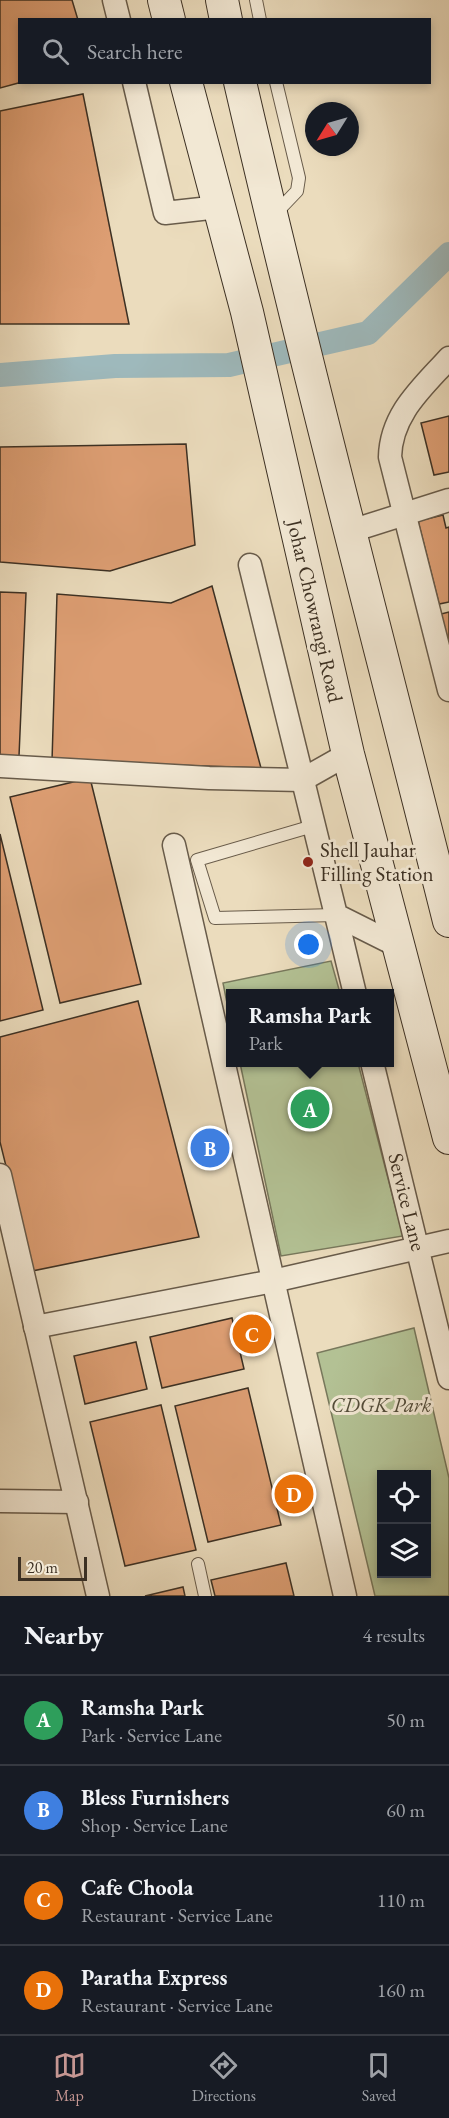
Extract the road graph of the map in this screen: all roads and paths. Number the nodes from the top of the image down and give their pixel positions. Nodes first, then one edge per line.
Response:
1 (114, 0) edge
2 (164, 0) edge
3 (222, 0) edge
4 (256, 0) edge
5 (118, 18) edge
6 (168, 18) edge
7 (226, 18) edge
8 (260, 18) edge
9 (134, 84) edge
10 (187, 84) edge
11 (240, 84) edge
12 (276, 84) edge
13 (219, 207) junction
14 (271, 218) junction
15 (449, 358) edge
16 (449, 500) edge
17 (405, 513) junction
18 (351, 531) junction
19 (250, 565) dead end
20 (449, 690) edge
21 (348, 754) junction
22 (0, 766) edge
23 (302, 780) junction
24 (313, 826) junction
25 (174, 845) dead end
26 (336, 915) junction
27 (449, 921) edge
28 (400, 947) junction
29 (354, 989) edge
30 (373, 1067) edge
31 (449, 1138) edge
32 (0, 1175) edge
33 (449, 1241) edge
34 (419, 1248) junction
35 (273, 1281) junction
36 (35, 1327) junction
37 (449, 1378) edge
38 (0, 1501) edge
39 (77, 1502) junction
40 (198, 1564) dead end
41 (98, 1596) edge
42 (205, 1596) edge
43 (345, 1596) edge

1 - 5 street
2 - 6 main road
3 - 7 main road
4 - 8 lane
9 - 13 street
10 - 13 main road, Johar Chowrangi Road
11 - 14 main road
12 - 14 lane
13 - 21 main road, Johar Chowrangi Road
14 - 18 main road
15 - 17 street
16 - 17 street
17 - 18 street
17 - 20 street
18 - 27 main road
19 - 23 street
21 - 23 street
21 - 28 main road, Johar Chowrangi Road
22 - 23 street
23 - 24 street
24 - 26 street
24 - 26 lane
25 - 35 street
26 - 28 street
26 - 29 street
28 - 31 main road, Johar Chowrangi Road
30 - 34 street, Service Lane
32 - 36 street
33 - 34 street
34 - 35 street
34 - 37 street, Service Lane
35 - 36 street
35 - 43 street
36 - 39 street
38 - 39 street
39 - 41 street
40 - 42 lane

